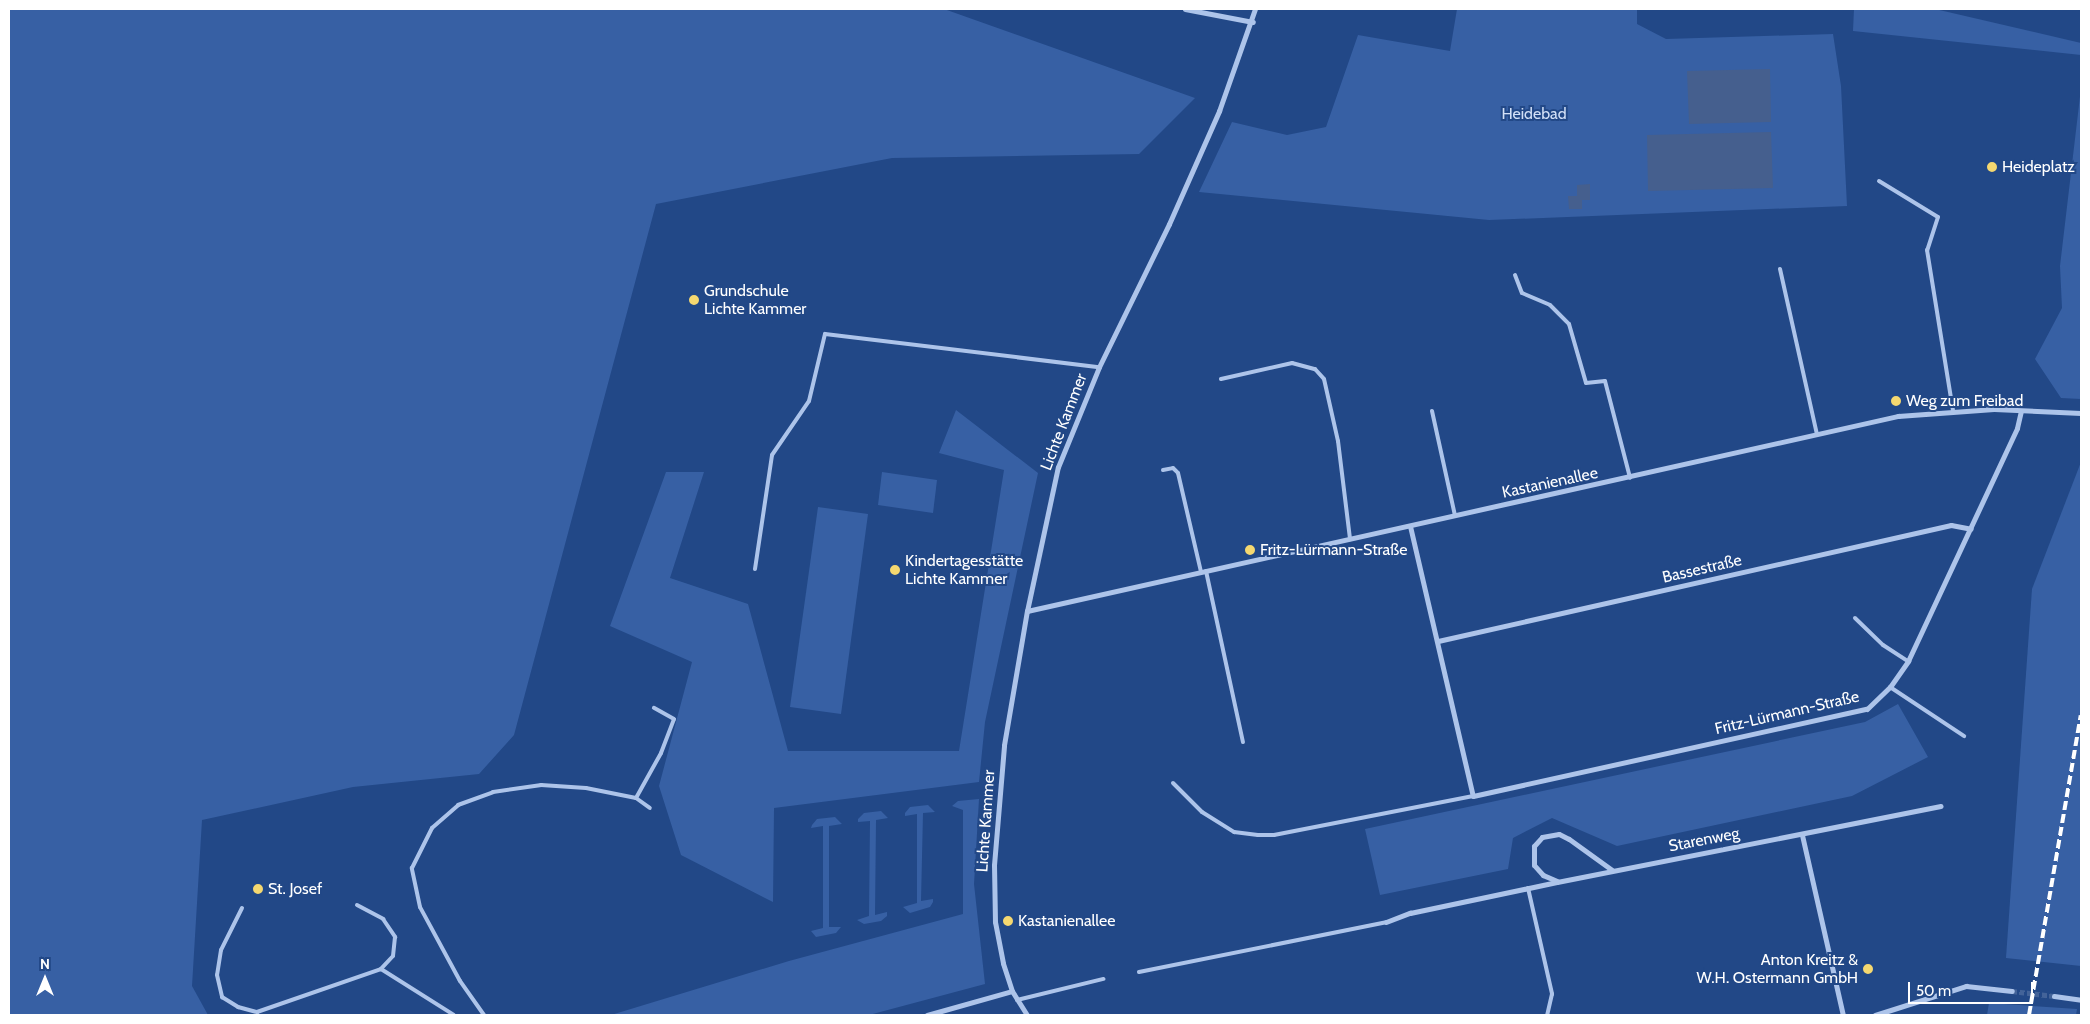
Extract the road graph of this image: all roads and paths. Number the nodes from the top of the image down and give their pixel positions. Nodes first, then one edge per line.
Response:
1 (1185, 9) edge
2 (1256, 9) edge
3 (1253, 22) junction
4 (1879, 180) dead end
5 (1780, 269) dead end
6 (1515, 275) dead end
7 (1099, 367) junction
8 (1222, 379) dead end
9 (1432, 411) dead end
10 (1953, 411) junction
11 (2021, 412) junction
12 (2081, 413) edge
13 (1817, 434) junction
14 (1163, 470) dead end
15 (1630, 478) junction
16 (1455, 517) junction
17 (1410, 526) junction
18 (1971, 529) junction
19 (1350, 539) junction
20 (755, 569) dead end
21 (1203, 571) junction
22 (1027, 611) junction
23 (1854, 618) dead end
24 (1438, 641) junction
25 (1908, 661) junction
26 (1890, 687) junction
27 (654, 708) dead end
28 (1964, 736) dead end
29 (1243, 742) dead end
30 (1173, 783) dead end
31 (1473, 796) junction
32 (636, 798) junction
33 (1941, 806) dead end
34 (650, 808) dead end
35 (1802, 835) junction
36 (1612, 870) junction
37 (1557, 882) junction
38 (1528, 888) junction
39 (356, 905) dead end
40 (242, 908) dead end
41 (1386, 922) joint
42 (381, 969) junction
43 (1139, 972) dead end
44 (1104, 979) dead end
45 (1012, 991) junction
46 (2012, 991) tunnel mouth
47 (2054, 996) tunnel mouth
48 (1017, 1000) junction
49 (2081, 1000) edge
50 (1892, 1012) edge
51 (454, 1015) edge
52 (484, 1015) edge
53 (927, 1015) edge
54 (1027, 1015) edge
55 (1547, 1015) edge
56 (1843, 1015) edge
57 (1875, 1015) edge

1 - 3 street
2 - 3 street, Lichte Kammer
3 - 7 street, Lichte Kammer
4 - 10 lane
5 - 13 lane
6 - 15 lane
7 - 20 lane
7 - 22 street, Lichte Kammer
8 - 19 lane
9 - 16 lane
10 - 11 street, Kastanienallee
10 - 13 street, Kastanienallee
11 - 12 street, Kastanienallee
11 - 18 street, Fritz-Lürmann-Straße
13 - 15 street, Kastanienallee
14 - 21 lane
15 - 16 street, Kastanienallee
16 - 17 street, Kastanienallee
17 - 19 street, Kastanienallee
17 - 24 street
18 - 24 street, Bassestraße
18 - 25 street, Fritz-Lürmann-Straße
19 - 21 street, Kastanienallee
21 - 22 street, Kastanienallee
21 - 29 lane
22 - 45 street, Lichte Kammer
23 - 25 lane
24 - 31 street
25 - 26 street, Fritz-Lürmann-Straße
26 - 28 lane
26 - 31 street, Fritz-Lürmann-Straße
27 - 32 lane
30 - 31 lane, Fritz-Lürmann-Straße
32 - 34 lane
32 - 52 lane
33 - 35 street, Starenweg
35 - 36 street, Starenweg
35 - 56 street
36 - 37 street, Starenweg
36 - 37 street
37 - 38 street, Starenweg
38 - 41 street, Starenweg
38 - 55 lane
39 - 42 lane
40 - 42 lane
41 - 43 lane
42 - 51 lane
44 - 48 lane
45 - 48 street, Lichte Kammer
45 - 53 street
46 - 50 street
47 - 49 street
48 - 54 street, Lichte Kammer
50 - 57 street

